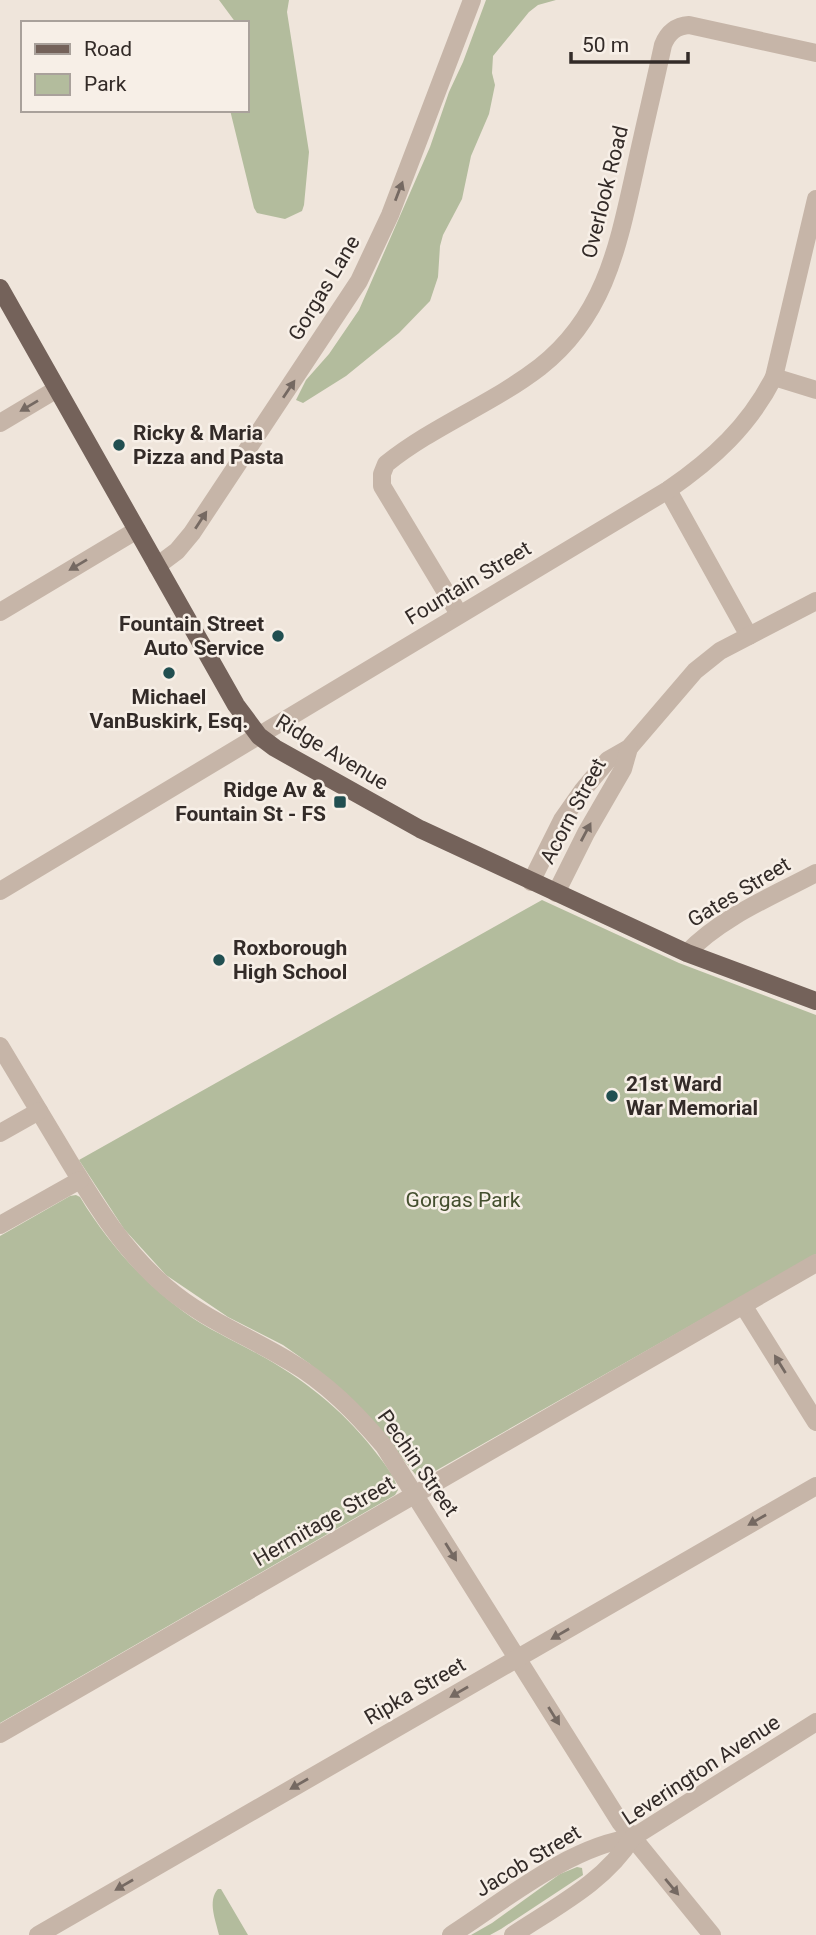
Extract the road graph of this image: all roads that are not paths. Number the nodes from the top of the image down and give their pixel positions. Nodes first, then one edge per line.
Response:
1 (472, 0) edge
2 (816, 53) edge
3 (816, 199) edge
4 (0, 288) edge
5 (774, 377) junction
6 (57, 389) junction
7 (816, 390) edge
8 (0, 423) edge
9 (668, 490) junction
10 (137, 530) junction
11 (157, 566) junction
12 (816, 601) edge
13 (0, 612) edge
14 (459, 614) junction
15 (749, 636) junction
16 (259, 736) junction
17 (629, 748) junction
18 (816, 873) edge
19 (531, 882) junction
20 (0, 891) edge
21 (556, 893) junction
22 (687, 953) junction
23 (816, 1001) edge
24 (0, 1046) edge
25 (39, 1111) junction
26 (0, 1133) edge
27 (80, 1180) junction
28 (0, 1225) edge
29 (816, 1263) edge
30 (743, 1305) junction
31 (816, 1422) edge
32 (816, 1486) edge
33 (415, 1494) junction
34 (518, 1658) junction
35 (816, 1722) edge
36 (0, 1734) edge
37 (632, 1838) junction
38 (38, 1935) edge
39 (451, 1935) edge
40 (513, 1935) edge
41 (712, 1935) edge

11 -> 1 street, Gorgas Lane
2 - 14 street, Overlook Road
3 - 5 street, Fountain Street
4 - 6 main road, Ridge Avenue
5 - 7 street
5 - 9 street, Fountain Street
6 -> 8 street
6 - 10 main road, Ridge Avenue
9 - 14 street, Fountain Street
9 - 15 street
10 - 11 main road, Ridge Avenue
10 -> 13 street
11 - 16 main road, Ridge Avenue
12 - 15 street, Acorn Street
14 - 16 street, Fountain Street
15 - 17 street, Acorn Street
16 - 19 main road, Ridge Avenue
16 - 20 street, Fountain Street
17 - 19 street, Acorn Street
21 -> 17 street, Acorn Street
18 - 22 street, Gates Street
19 - 21 main road, Ridge Avenue
21 - 22 main road, Ridge Avenue
22 - 23 main road, Ridge Avenue
24 - 25 street, Pechin Street
25 - 26 street
25 - 27 street, Pechin Street
27 - 28 street
27 - 33 street, Pechin Street
29 - 30 street, Hermitage Street
31 -> 30 street
30 - 33 street, Hermitage Street
32 -> 34 street, Ripka Street
33 -> 34 street, Pechin Street
33 - 36 street, Hermitage Street
34 -> 37 street, Pechin Street
34 -> 38 street, Ripka Street
35 - 37 street, Leverington Avenue
37 - 39 street, Jacob Street
37 - 40 street, Leverington Avenue
37 -> 41 street, Pechin Street

